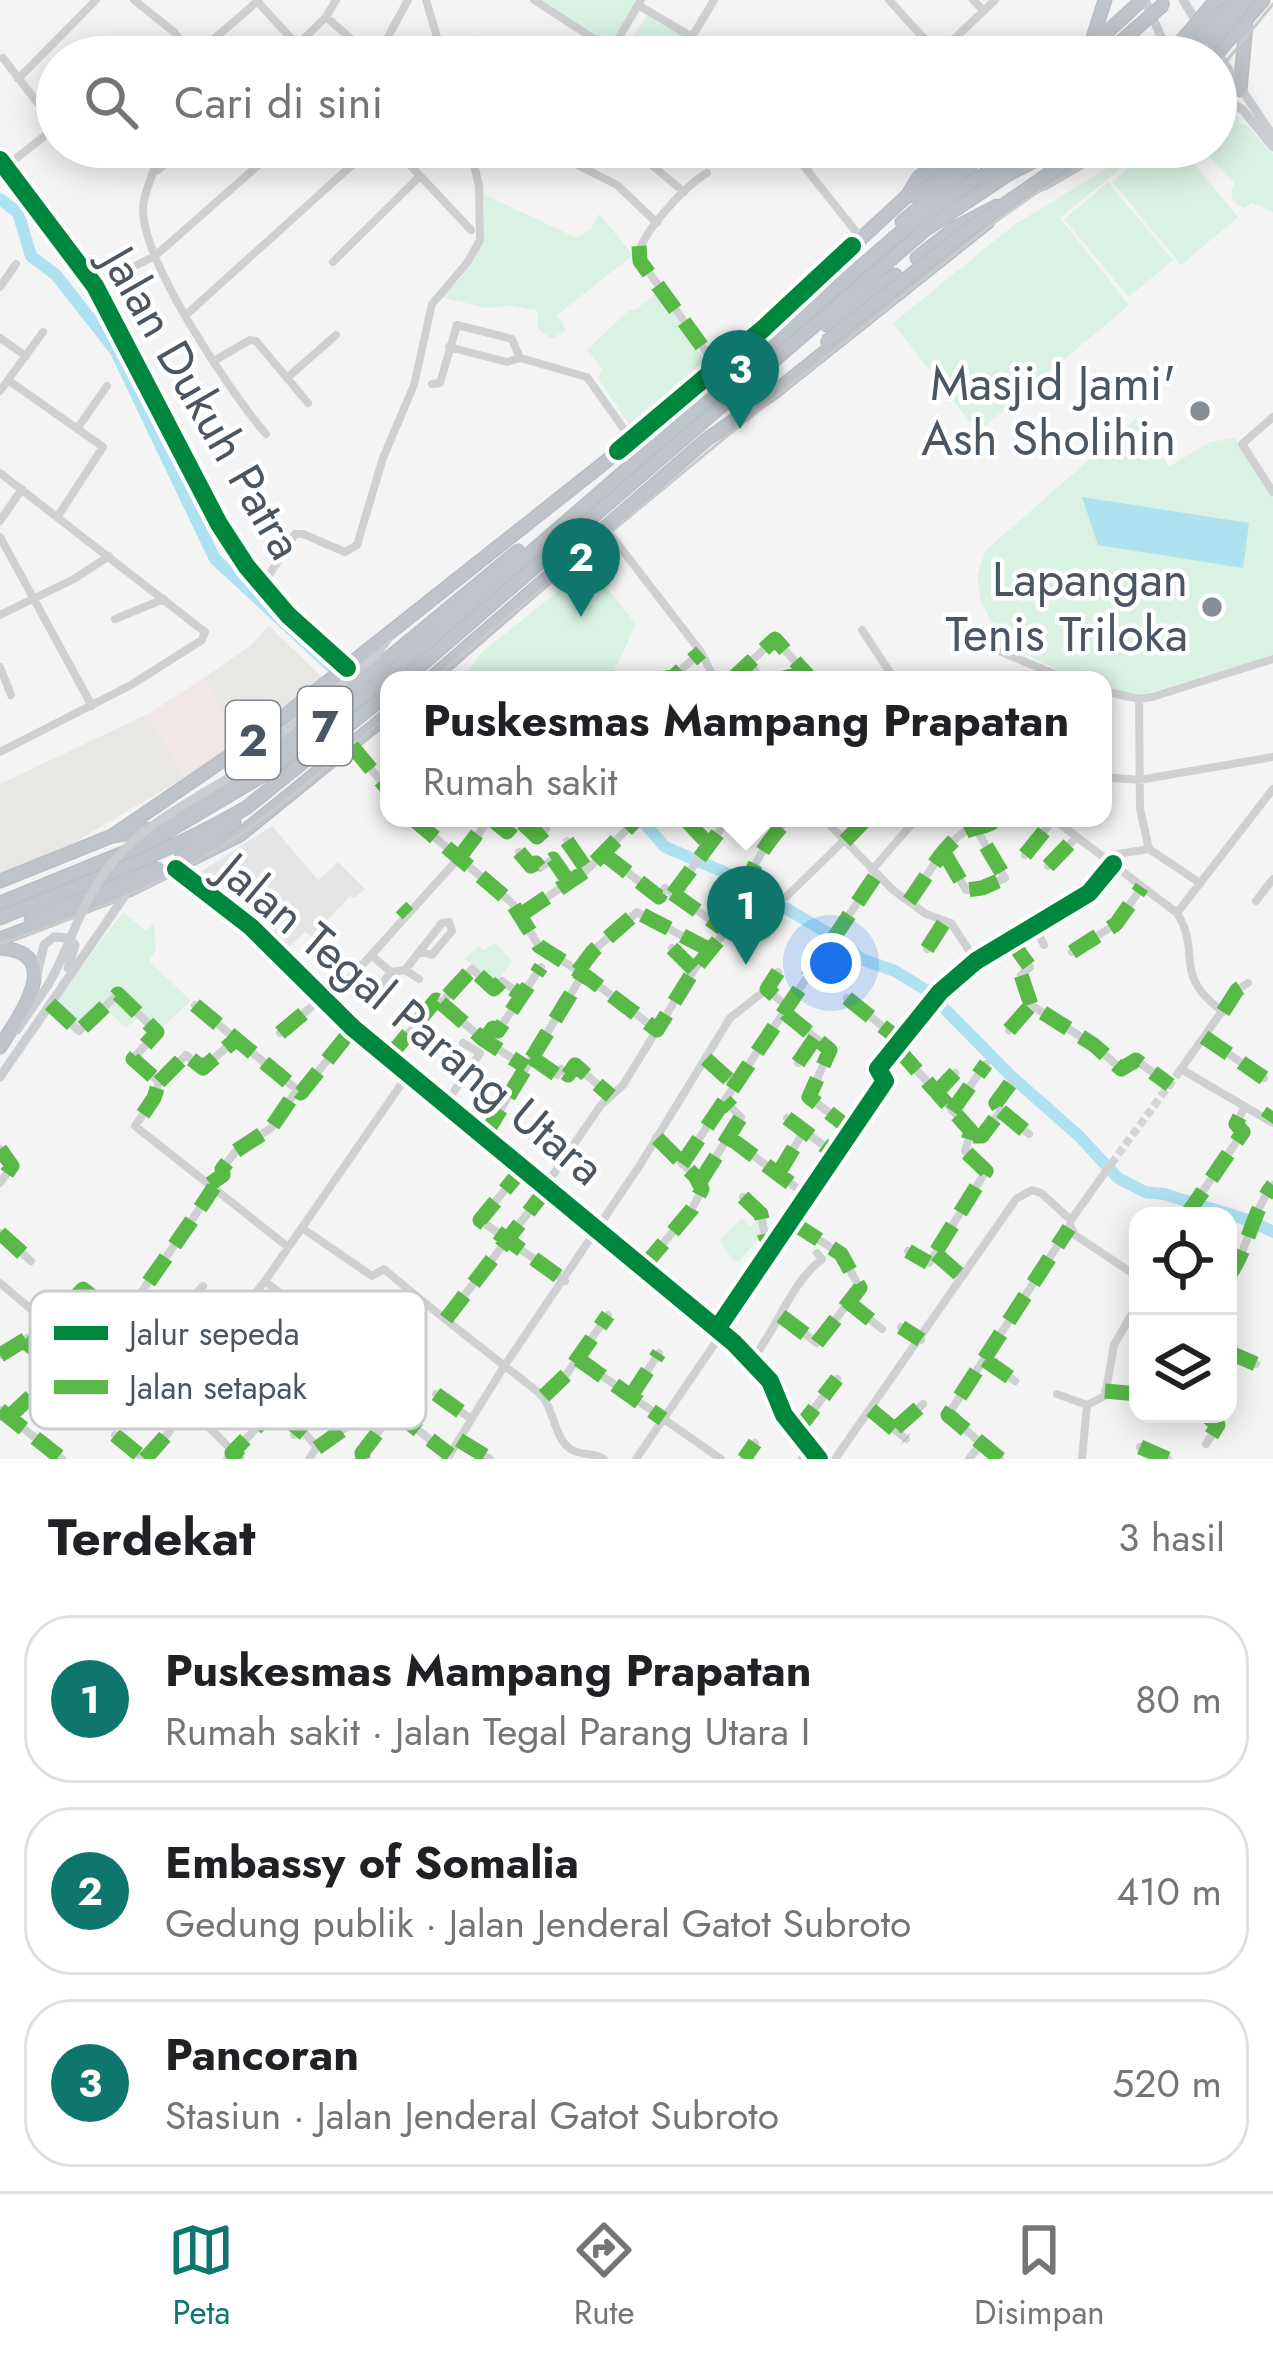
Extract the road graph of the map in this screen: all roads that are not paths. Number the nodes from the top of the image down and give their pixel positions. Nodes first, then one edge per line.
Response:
1 (96, 0) edge
2 (134, 0) edge
3 (336, 0) edge
4 (408, 0) edge
5 (425, 0) edge
6 (534, 0) edge
7 (714, 0) edge
8 (889, 0) edge
9 (973, 0) edge
10 (995, 0) edge
11 (1105, 0) edge
12 (1144, 0) edge
13 (1183, 0) edge
14 (1216, 0) edge
15 (1233, 0) edge
16 (1247, 0) edge
17 (1262, 0) edge
18 (257, 1) edge
19 (640, 2) edge
20 (1166, 2) edge
21 (984, 11) junction
22 (326, 17) junction
23 (1248, 18) junction
24 (60, 36) edge
25 (177, 36) edge
26 (217, 36) edge
27 (289, 36) edge
28 (308, 36) edge
29 (349, 36) edge
30 (387, 36) edge
31 (436, 36) edge
32 (588, 36) edge
33 (620, 36) edge
34 (691, 36) edge
35 (693, 36) edge
36 (922, 36) edge
37 (958, 36) edge
38 (1096, 36) edge
39 (1105, 36) edge
40 (1127, 36) edge
41 (1159, 36) edge
42 (1186, 36) edge
43 (1201, 36) edge
44 (1204, 36) edge
45 (1217, 36) edge
46 (1232, 36) edge
47 (3, 58) dead end
48 (36, 61) edge
49 (18, 79) junction
50 (1237, 86) edge
51 (1240, 90) junction
52 (36, 102) edge
53 (1237, 107) edge
54 (1273, 136) edge
55 (36, 143) edge
56 (1273, 147) edge
57 (2, 166) edge
58 (158, 168) edge
59 (160, 168) edge
60 (255, 168) edge
61 (349, 168) edge
62 (414, 168) edge
63 (475, 168) edge
64 (583, 168) edge
65 (655, 168) edge
66 (931, 168) edge
67 (952, 168) edge
68 (967, 168) edge
69 (994, 168) edge
70 (1022, 168) edge
71 (1057, 168) edge
72 (1069, 168) edge
73 (806, 169) edge
74 (157, 171) junction
75 (707, 173) dead end
76 (420, 176) junction
77 (684, 192) junction
78 (907, 196) junction
79 (1021, 196) junction
80 (657, 223) junction
81 (470, 230) dead end
82 (856, 237) junction
83 (155, 256) junction
84 (917, 258) dead end
85 (333, 262) dead end
86 (16, 264) dead end
87 (860, 267) junction
88 (896, 275) dead end
89 (0, 286) edge
90 (95, 286) junction
91 (187, 314) junction
92 (43, 332) dead end
93 (336, 335) dead end
94 (0, 338) edge
95 (449, 347) junction
96 (786, 352) junction
97 (26, 356) junction
98 (520, 358) junction
99 (214, 361) junction
100 (717, 367) junction
101 (287, 378) junction
102 (8, 380) junction
103 (432, 383) dead end
104 (107, 386) dead end
105 (0, 391) edge
106 (308, 403) dead end
107 (738, 414) junction
108 (1273, 417) edge
109 (77, 428) junction
110 (266, 434) dead end
111 (632, 440) junction
112 (0, 473) edge
113 (608, 482) junction
114 (22, 489) junction
115 (1273, 492) edge
116 (58, 516) junction
117 (0, 521) edge
118 (605, 530) junction
119 (0, 537) edge
120 (110, 555) junction
121 (262, 586) junction
122 (165, 598) junction
123 (35, 600) junction
124 (0, 615) edge
125 (116, 619) dead end
126 (862, 630) dead end
127 (388, 637) junction
128 (977, 642) dead end
129 (701, 652) junction
130 (1273, 659) edge
131 (747, 662) junction
132 (0, 667) edge
133 (346, 668) junction
134 (378, 668) junction
135 (394, 671) edge
136 (414, 671) edge
137 (440, 671) edge
138 (680, 671) edge
139 (710, 671) edge
140 (739, 671) edge
141 (756, 671) edge
142 (804, 671) edge
143 (889, 671) edge
144 (1047, 671) edge
145 (380, 682) edge
146 (1112, 693) edge
147 (11, 695) dead end
148 (1139, 698) junction
149 (380, 699) edge
150 (92, 706) junction
151 (380, 722) edge
152 (352, 746) junction
153 (0, 752) edge
154 (1273, 757) edge
155 (232, 775) junction
156 (1112, 778) edge
157 (380, 780) edge
158 (1139, 780) junction
159 (1273, 789) edge
160 (246, 808) junction
161 (423, 827) edge
162 (483, 827) edge
163 (526, 827) edge
164 (629, 827) edge
165 (692, 827) edge
166 (723, 827) edge
167 (782, 827) edge
168 (832, 827) edge
169 (858, 827) edge
170 (910, 827) edge
171 (985, 827) edge
172 (1047, 827) edge
173 (1064, 827) edge
174 (546, 829) dead end
175 (976, 829) junction
176 (112, 836) junction
177 (1077, 836) junction
178 (567, 841) dead end
179 (845, 841) junction
180 (711, 847) junction
181 (1149, 848) junction
182 (519, 853) dead end
183 (604, 854) junction
184 (945, 854) junction
185 (1118, 854) dead end
186 (1025, 855) dead end
187 (459, 857) junction
188 (1113, 864) junction
189 (1048, 866) dead end
190 (176, 868) junction
191 (587, 870) junction
192 (874, 872) junction
193 (1273, 879) edge
194 (0, 881) edge
195 (569, 883) junction
196 (1200, 883) junction
197 (1142, 887) junction
198 (129, 890) junction
199 (673, 894) junction
200 (786, 897) dead end
201 (908, 901) junction
202 (1256, 902) dead end
203 (0, 903) edge
204 (1177, 913) junction
205 (522, 914) junction
206 (0, 918) edge
207 (945, 922) junction
208 (1035, 927) junction
209 (722, 928) junction
210 (0, 941) edge
211 (1011, 941) junction
212 (1044, 945) dead end
213 (672, 948) dead end
214 (927, 949) dead end
215 (710, 950) junction
216 (421, 952) junction
217 (1072, 952) dead end
218 (372, 956) junction
219 (976, 962) junction
220 (541, 967) dead end
221 (405, 970) junction
222 (694, 970) junction
223 (391, 972) junction
224 (580, 972) junction
225 (778, 973) dead end
226 (419, 979) dead end
227 (63, 982) junction
228 (1248, 983) dead end
229 (35, 984) junction
230 (767, 989) junction
231 (521, 995) junction
232 (847, 998) dead end
233 (370, 999) dead end
234 (324, 1001) junction
235 (440, 1003) junction
236 (50, 1004) junction
237 (195, 1005) dead end
238 (1031, 1005) junction
239 (787, 1010) junction
240 (1223, 1012) junction
241 (353, 1028) junction
242 (657, 1030) junction
243 (1009, 1030) dead end
244 (280, 1033) dead end
245 (1204, 1037) junction
246 (815, 1038) junction
247 (484, 1040) junction
248 (234, 1041) junction
249 (464, 1042) dead end
250 (900, 1045) junction
251 (0, 1048) edge
252 (388, 1057) junction
253 (531, 1057) junction
254 (706, 1059) junction
255 (797, 1063) dead end
256 (986, 1064) dead end
257 (526, 1067) junction
258 (410, 1073) junction
259 (955, 1073) dead end
260 (0, 1077) edge
261 (1264, 1078) dead end
262 (159, 1082) junction
263 (1010, 1084) dead end
264 (735, 1085) junction
265 (1170, 1085) dead end
266 (297, 1090) junction
267 (936, 1093) junction
268 (611, 1096) junction
269 (725, 1101) junction
270 (446, 1103) junction
271 (1244, 1108) junction
272 (952, 1111) junction
273 (1001, 1112) junction
274 (787, 1118) dead end
275 (1271, 1118) edge
276 (850, 1129) junction
277 (804, 1132) junction
278 (1029, 1134) dead end
279 (485, 1135) junction
280 (973, 1136) junction
281 (656, 1137) junction
282 (730, 1138) junction
283 (0, 1149) edge
284 (835, 1154) junction
285 (682, 1164) junction
286 (1112, 1164) tunnel mouth
287 (524, 1167) junction
288 (778, 1174) junction
289 (700, 1182) junction
290 (0, 1183) edge
291 (212, 1185) junction
292 (1273, 1185) edge
293 (547, 1186) junction
294 (743, 1196) dead end
295 (806, 1196) junction
296 (1191, 1207) edge
297 (790, 1221) junction
298 (1070, 1224) junction
299 (302, 1228) junction
300 (599, 1228) junction
301 (0, 1233) edge
302 (508, 1238) junction
303 (775, 1243) junction
304 (288, 1246) junction
305 (908, 1251) dead end
306 (817, 1253) dead end
307 (936, 1254) junction
308 (1237, 1258) edge
309 (31, 1261) dead end
310 (644, 1266) junction
311 (1129, 1270) edge
312 (961, 1276) junction
313 (265, 1281) junction
314 (565, 1281) junction
315 (0, 1283) edge
316 (203, 1286) dead end
317 (141, 1291) edge
318 (199, 1291) edge
319 (257, 1291) edge
320 (277, 1291) edge
321 (410, 1291) edge
322 (847, 1301) junction
323 (426, 1304) edge
324 (30, 1308) edge
325 (608, 1315) dead end
326 (1131, 1315) edge
327 (782, 1316) junction
328 (446, 1319) junction
329 (902, 1327) dead end
330 (882, 1329) dead end
331 (720, 1331) junction
332 (30, 1337) edge
333 (921, 1340) junction
334 (24, 1341) junction
335 (30, 1346) edge
336 (658, 1353) dead end
337 (0, 1355) edge
338 (1237, 1356) edge
339 (578, 1360) junction
340 (752, 1360) junction
341 (985, 1360) junction
342 (1256, 1364) dead end
343 (503, 1368) junction
344 (837, 1378) dead end
345 (1015, 1381) dead end
346 (1105, 1391) junction
347 (1129, 1393) edge
348 (436, 1394) dead end
349 (1057, 1394) dead end
350 (544, 1396) junction
351 (631, 1396) junction
352 (30, 1397) edge
353 (923, 1404) dead end
354 (1087, 1405) junction
355 (0, 1410) edge
356 (871, 1410) junction
357 (9, 1417) junction
358 (471, 1419) junction
359 (663, 1419) junction
360 (1215, 1423) edge
361 (896, 1428) junction
362 (169, 1429) edge
363 (209, 1429) edge
364 (258, 1429) edge
365 (299, 1429) edge
366 (344, 1429) edge
367 (380, 1429) edge
368 (417, 1429) edge
369 (796, 1432) junction
370 (115, 1435) dead end
371 (905, 1439) dead end
372 (459, 1440) junction
373 (983, 1442) junction
374 (755, 1443) dead end
375 (1206, 1444) dead end
376 (317, 1448) junction
377 (810, 1449) junction
378 (1145, 1452) edge
379 (234, 1457) edge
380 (449, 1457) edge
381 (62, 1459) edge
382 (144, 1459) edge
383 (310, 1459) edge
384 (363, 1459) edge
385 (490, 1459) edge
386 (604, 1459) edge
387 (636, 1459) edge
388 (721, 1459) edge
389 (744, 1459) edge
390 (802, 1459) edge
391 (819, 1459) edge
392 (835, 1459) edge
393 (969, 1459) edge
394 (1000, 1459) edge
395 (1082, 1459) edge
396 (1168, 1459) edge

1 - 24 street
2 - 25 street
3 - 22 street
4 - 30 street
5 - 31 street
6 - 32 street
7 - 35 street
8 - 36 street
9 - 21 street
10 - 21 street
11 - 38 highway
12 - 39 highway
12 - 41 main road
13 - 44 main road
14 - 42 highway, bridge
15 - 43 highway, bridge
16 - 45 highway, bridge
17 - 23 highway
18 - 26 street
18 - 27 street
19 - 33 street
19 - 34 street
20 - 40 highway, bridge
21 - 37 street
22 - 28 street
22 - 29 street
23 - 46 highway
23 - 51 highway
47 - 49 street
48 - 49 street
49 - 52 street
50 - 51 main road
51 - 54 main road
53 - 56 main road
55 - 57 street
57 - 90 street, Jalan Dukuh Patra
58 - 74 street
59 - 74 street
60 - 83 street
61 - 91 street
62 - 76 street
63 - 121 street
64 - 80 street
65 - 77 street
66 - 78 highway, 2
67 - 78 highway, 2
68 - 87 highway
69 - 87 highway, 7
70 - 96 highway, 7
71 - 107 highway, bridge
72 - 79 highway
73 - 82 street
74 - 83 street
75 - 77 street
76 - 81 street
76 - 85 street
77 - 80 street
78 - 82 highway, 2
79 - 84 highway
79 - 107 highway
80 - 100 street
82 - 100 highway, 2
83 - 90 street
83 - 91 street
86 - 89 street
87 - 113 highway, 7
88 - 96 highway
90 - 121 street, Jalan Dukuh Patra
91 - 99 street
92 - 97 street
93 - 101 street
94 - 97 street
95 - 98 street
95 - 98 street
95 - 103 street
96 - 136 highway, 7
97 - 102 street
98 - 111 street
99 - 101 street
99 - 110 street
100 - 111 highway, 2
101 - 106 street
102 - 105 street
102 - 109 street
104 - 109 street
107 - 118 highway
108 - 115 street
109 - 116 street
111 - 127 highway, 2
112 - 114 street
113 - 134 highway
113 - 135 highway, 7
114 - 116 street
114 - 117 street
116 - 120 street
118 - 129 street
118 - 137 highway
119 - 123 street
120 - 122 street
120 - 123 street
121 - 133 street, Jalan Dukuh Patra
122 - 125 street
122 - 150 street
123 - 124 street
123 - 150 street
126 - 143 street
127 - 133 highway, 2
127 - 155 main road
128 - 144 street
129 - 138 street
129 - 139 street
130 - 148 street
131 - 140 street
131 - 141 street
131 - 142 street
132 - 147 street
133 - 176 highway, 2
134 - 155 highway
134 - 176 highway
145 - 203 highway, 7
146 - 148 street
148 - 158 street
149 - 160 highway, 7
150 - 153 street
151 - 152 highway, 2
152 - 157 street
152 - 190 highway, 2
154 - 158 street
155 - 251 main road, bridge
156 - 158 street
158 - 181 street
159 - 196 street
160 - 206 highway, 7
160 - 210 highway
161 - 187 street
162 - 187 street
163 - 174 street
164 - 183 street
165 - 180 street
166 - 180 street
167 - 209 street
168 - 179 street
169 - 179 street
170 - 192 street
171 - 175 street
172 - 186 street
173 - 177 street
175 - 184 street
175 - 184 street
176 - 194 highway, 2
177 - 188 street
177 - 189 street
178 - 191 street
179 - 192 street
179 - 200 street
180 - 199 street
181 - 185 street
181 - 196 street
182 - 195 street
183 - 191 street
183 - 199 street
184 - 201 street
187 - 205 street
187 - 218 street
188 - 197 street
188 - 208 street
190 - 198 highway, 2
190 - 234 street, Jalan Tegal Parang Utara
191 - 195 street
192 - 201 street
192 - 239 street
193 - 202 street
195 - 205 street
196 - 204 street
197 - 204 street
197 - 217 street
198 - 210 highway, 2
198 - 227 main road
199 - 209 street
201 - 207 street
204 - 240 street
205 - 224 street
207 - 214 street
207 - 219 street
208 - 211 street
208 - 212 street
209 - 215 street
210 - 229 highway
211 - 219 street
211 - 238 street
213 - 222 street
215 - 222 street
215 - 224 street
216 - 216 street
216 - 221 street
218 - 223 street
218 - 234 street
219 - 250 street
220 - 231 street
221 - 223 street
221 - 226 street
222 - 242 street
223 - 233 street
224 - 242 street
224 - 253 street
225 - 230 street
227 - 229 main road
227 - 236 main road
228 - 240 street
229 - 251 highway
230 - 239 street
230 - 254 street
231 - 235 street
231 - 247 street
232 - 250 street
234 - 241 street, Jalan Tegal Parang Utara
234 - 244 street
235 - 247 street
235 - 252 street
236 - 260 main road
236 - 262 street
237 - 248 street
238 - 243 street
238 - 265 street
239 - 246 street
239 - 264 street
240 - 245 street
241 - 252 street, Jalan Tegal Parang Utara
241 - 266 street
242 - 268 street
245 - 261 street
245 - 271 street
246 - 255 street
246 - 276 street
247 - 257 street
248 - 262 street
248 - 266 street
249 - 270 street
250 - 267 street
250 - 276 street
252 - 258 street, Jalan Tegal Parang Utara
253 - 257 street
253 - 268 street
254 - 264 street
254 - 281 street
256 - 272 street
257 - 279 street
258 - 270 street, Jalan Tegal Parang Utara
258 - 299 street
259 - 267 street
262 - 291 street
263 - 273 street
264 - 269 street
266 - 291 street
267 - 272 street
268 - 293 street
269 - 282 street
269 - 285 street
270 - 279 street, Jalan Tegal Parang Utara
271 - 275 street
271 - 296 street
272 - 280 street
273 - 278 street
273 - 280 street
274 - 277 street
276 - 284 street
277 - 284 street
277 - 288 street
279 - 287 street, Jalan Tegal Parang Utara
280 - 307 street
281 - 285 street
281 - 300 street
282 - 288 street
282 - 289 street
283 - 290 street
284 - 295 street
285 - 289 street
286 - 298 street
287 - 293 street, Jalan Tegal Parang Utara
287 - 302 street
288 - 295 street
289 - 310 street
291 - 304 street
291 - 317 street
292 - 308 street
293 - 300 street, Jalan Tegal Parang Utara
293 - 302 street, Jalan Tegal Parang Utara
294 - 303 street
295 - 297 street
297 - 303 street
297 - 322 street
298 - 311 street
298 - 312 street
298 - 341 street
299 - 304 street
299 - 321 street
300 - 310 street, Jalan Tegal Parang Utara
300 - 314 street
301 - 309 street
302 - 314 street
302 - 328 street, Jalan Tegal Parang Utara
303 - 331 street
304 - 313 street
305 - 307 street
306 - 327 street
307 - 312 street
310 - 331 street, Jalan Tegal Parang Utara
312 - 333 street
313 - 319 street
313 - 320 street
314 - 343 street
315 - 324 street
316 - 318 street
322 - 327 street
322 - 330 street
323 - 328 street
325 - 339 street
326 - 346 street
327 - 340 street
328 - 343 street
329 - 333 street
331 - 340 street, Jalan Tegal Parang Utara
331 - 359 street
332 - 334 street
333 - 356 street
334 - 335 street
334 - 337 street
336 - 351 street
338 - 342 street
339 - 350 street
339 - 351 street
340 - 369 street, Jalan Tegal Parang Utara
341 - 345 street
341 - 373 street
343 - 350 street
343 - 358 street
344 - 369 street
346 - 347 street
346 - 354 street
348 - 358 street
349 - 354 street
350 - 386 street
351 - 359 street
352 - 357 street
353 - 361 street
354 - 395 street
355 - 357 street
356 - 361 street
356 - 392 street
357 - 381 street
358 - 372 street
359 - 387 street
359 - 388 street
360 - 375 street
361 - 371 street
362 - 382 street
363 - 379 street
364 - 379 street
365 - 376 street
366 - 376 street
367 - 384 street
368 - 380 street
369 - 377 street, Jalan Tegal Parang Utara
370 - 382 street
372 - 380 street
372 - 385 street
373 - 393 street
373 - 394 street
374 - 389 street
376 - 383 street
377 - 390 street
377 - 391 street, Jalan Tegal Parang Utara
378 - 396 street

